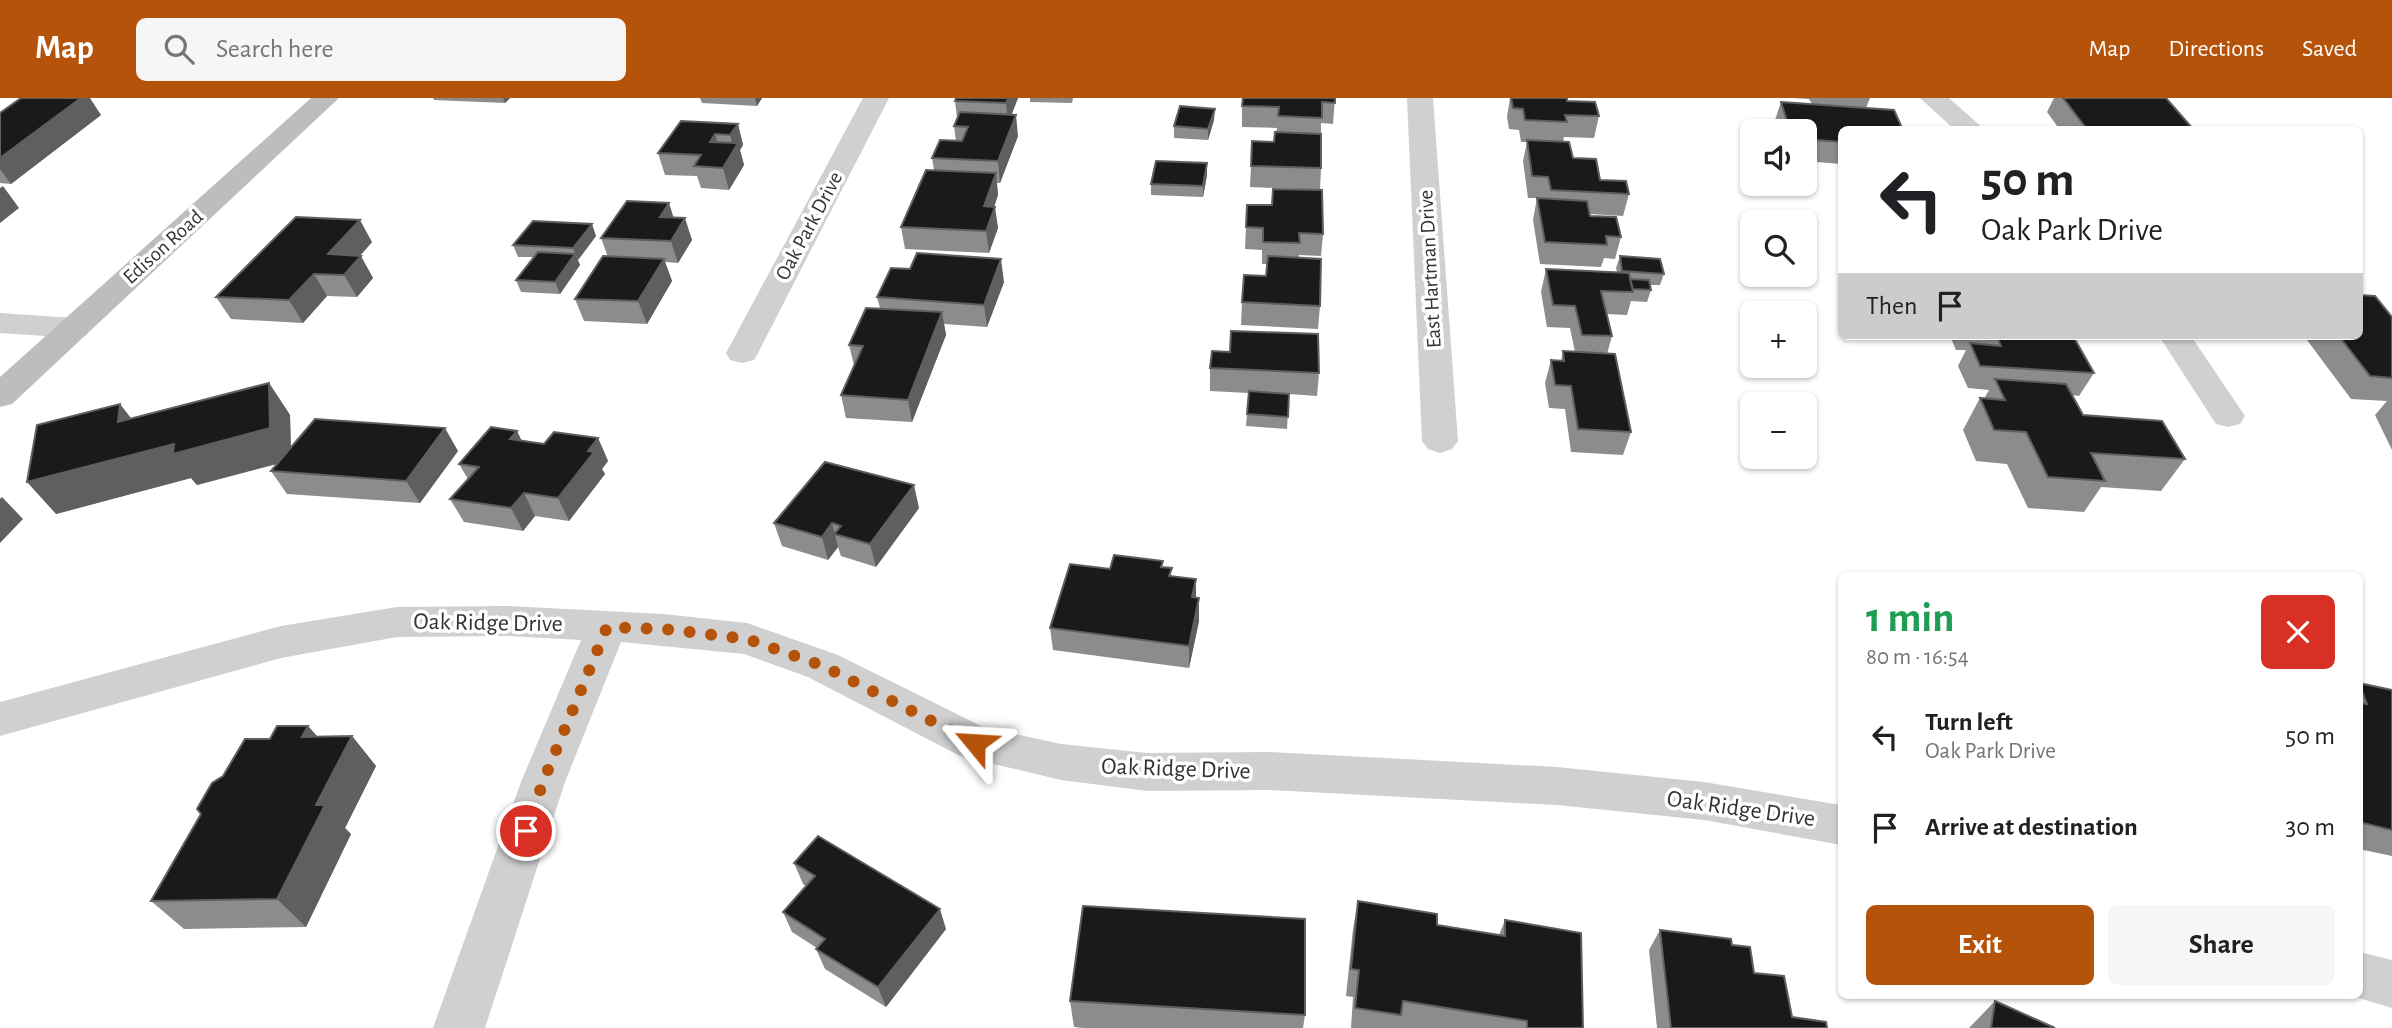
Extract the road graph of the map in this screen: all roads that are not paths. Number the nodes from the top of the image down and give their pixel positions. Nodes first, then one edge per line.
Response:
1 (326, 98) edge
2 (876, 98) edge
3 (1420, 98) edge
4 (1933, 98) edge
5 (1967, 126) edge
6 (0, 323) edge
7 (75, 328) junction
8 (2178, 340) edge
9 (742, 353) dead end
10 (0, 396) edge
11 (2228, 416) dead end
12 (1440, 440) dead end
13 (607, 627) junction
14 (0, 719) edge
15 (1838, 824) edge
16 (2363, 976) edge
17 (2392, 984) edge
18 (459, 1028) edge

1 - 7 main road, Edison Road
2 - 9 street, Oak Park Drive
3 - 12 street, East Hartman Drive
4 - 5 street
6 - 7 street
7 - 10 main road, Edison Road
8 - 11 street
13 - 14 street, Oak Ridge Drive
13 - 15 street, Oak Ridge Drive
13 - 18 street
16 - 17 street

